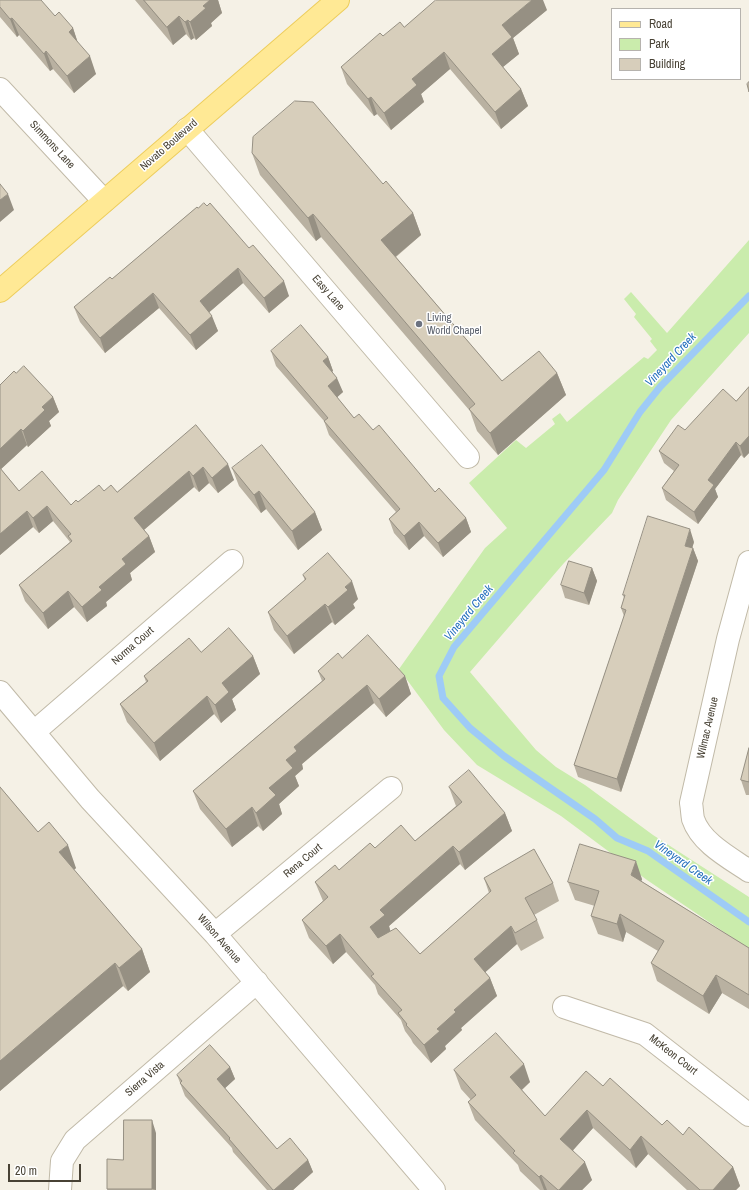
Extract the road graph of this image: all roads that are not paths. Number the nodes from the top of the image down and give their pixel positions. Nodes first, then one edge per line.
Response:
1 (338, 0) edge
2 (0, 89) edge
3 (187, 129) junction
4 (104, 201) junction
5 (0, 291) edge
6 (468, 457) dead end
7 (232, 561) dead end
8 (749, 562) edge
9 (0, 692) edge
10 (34, 732) junction
11 (391, 788) dead end
12 (749, 872) edge
13 (215, 934) junction
14 (257, 982) junction
15 (564, 1007) dead end
16 (749, 1115) edge
17 (60, 1190) edge
18 (434, 1190) edge

1 - 3 main road, Novato Boulevard
2 - 4 street, Simmons Lane
3 - 4 main road, Novato Boulevard
3 - 6 street, Easy Lane
4 - 5 main road, Novato Boulevard
7 - 10 street, Norma Court
8 - 12 street, Wilmac Avenue
9 - 10 street, Wilson Avenue
10 - 13 street, Wilson Avenue
11 - 13 street, Rena Court
13 - 14 street, Wilson Avenue
14 - 17 street, Sierra Vista
14 - 18 street, Wilson Avenue
15 - 16 street, McKeon Court

